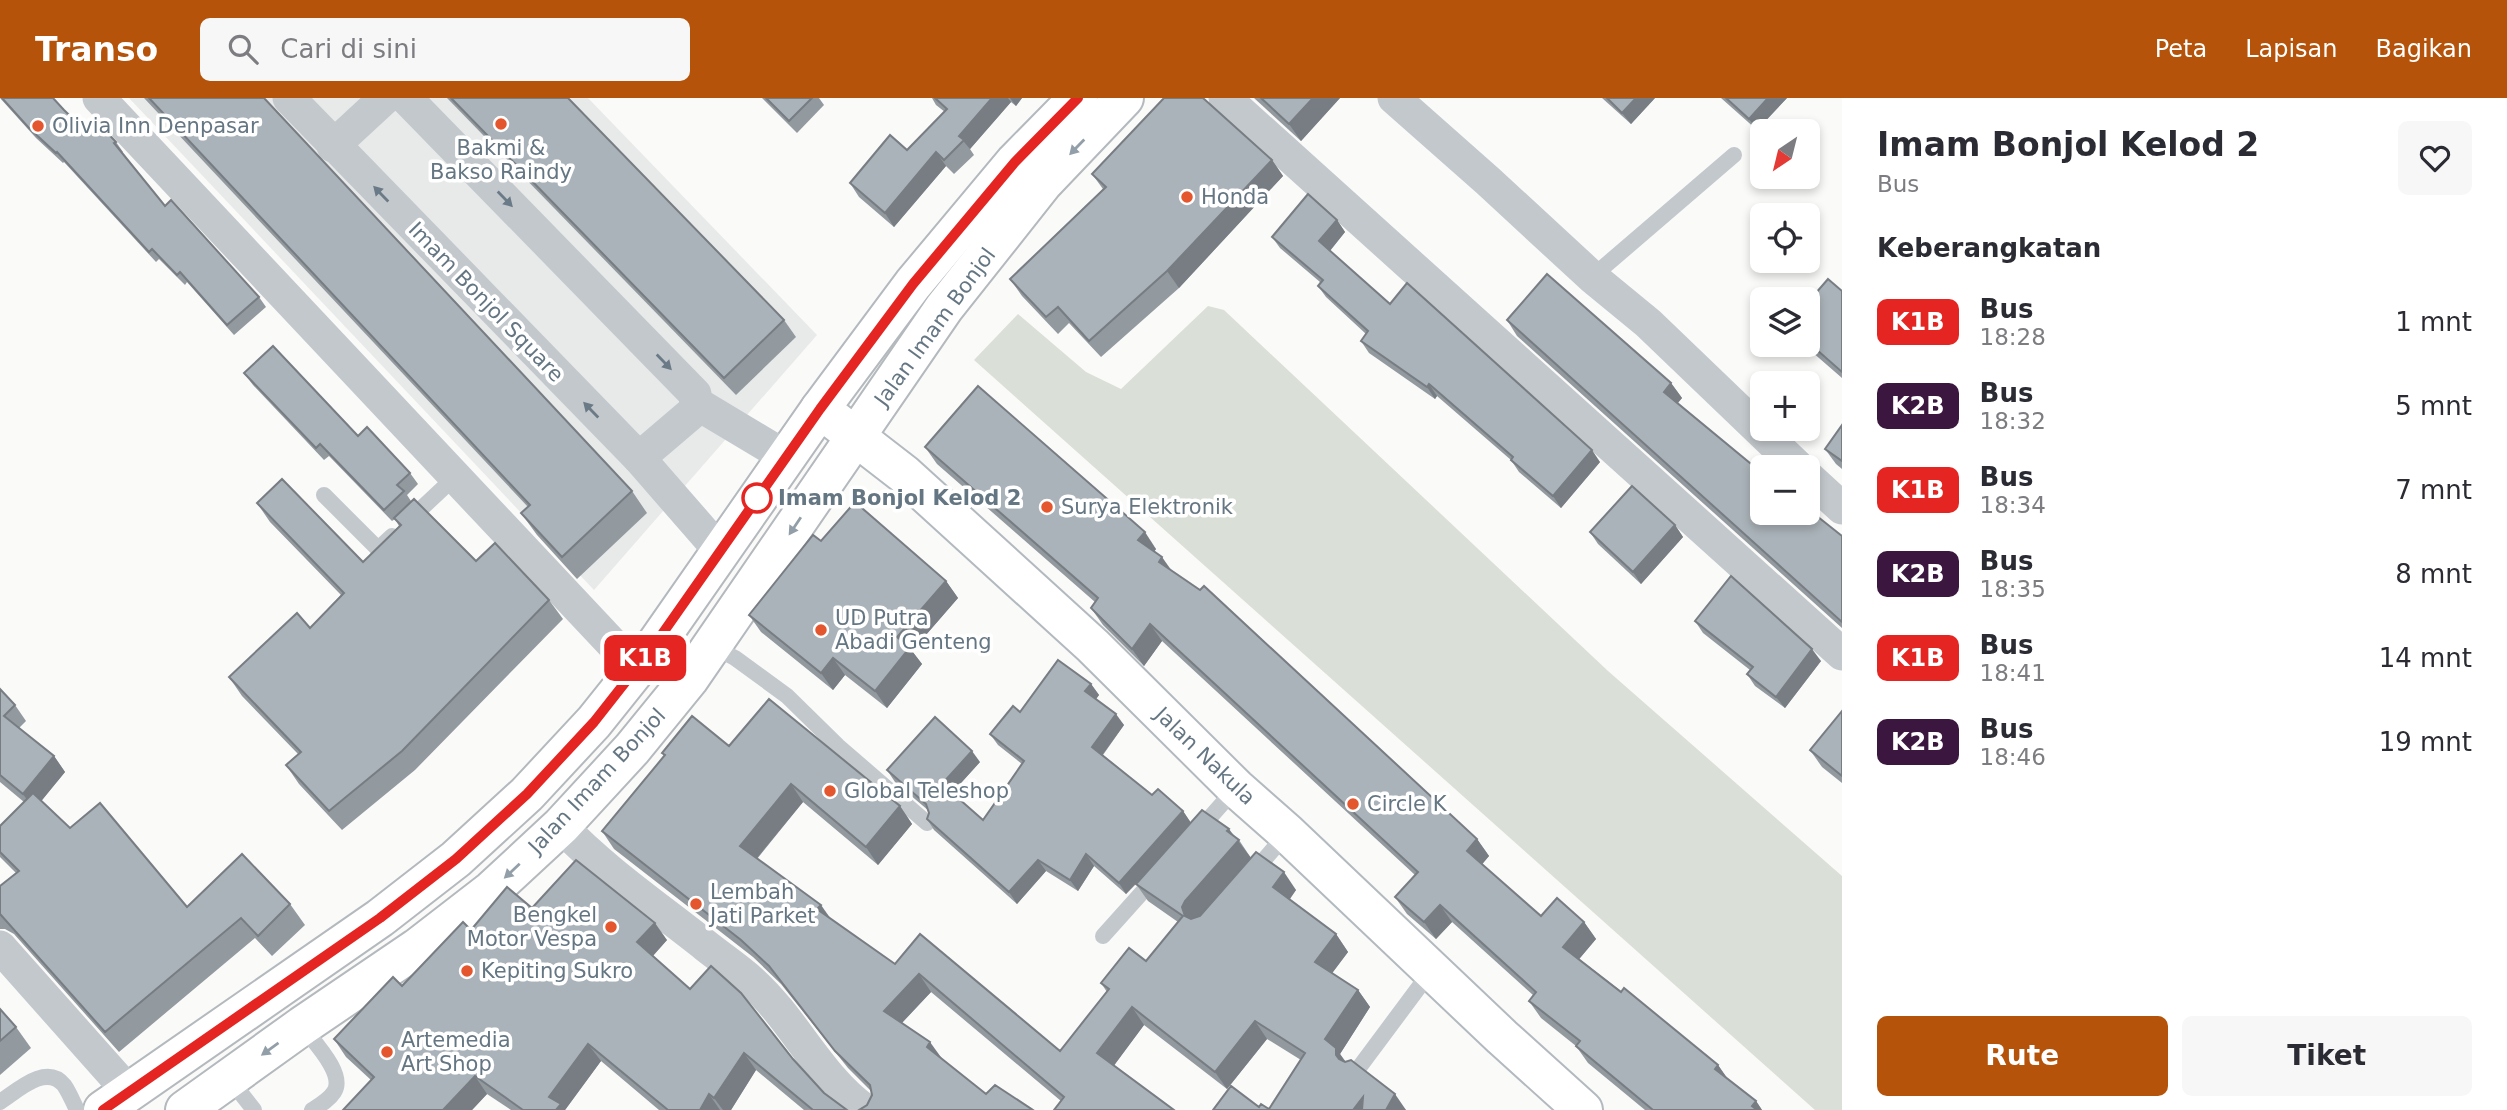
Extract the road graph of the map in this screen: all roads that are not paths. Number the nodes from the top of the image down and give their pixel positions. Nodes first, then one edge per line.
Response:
1 (99, 98) edge
2 (289, 98) edge
3 (385, 98) edge
4 (406, 98) edge
5 (1078, 98) edge
6 (1124, 98) edge
7 (1225, 98) edge
8 (1394, 98) edge
9 (333, 146) junction
10 (1734, 155) dead end
11 (1592, 277) junction
12 (696, 403) junction
13 (820, 409) junction
14 (856, 438) junction
15 (1786, 455) edge
16 (786, 457) junction
17 (639, 458) junction
18 (455, 477) junction
19 (1820, 488) edge
20 (324, 495) dead end
21 (1842, 508) edge
22 (720, 551) junction
23 (712, 646) junction
24 (1842, 654) edge
25 (636, 669) junction
26 (1236, 788) junction
27 (927, 823) edge
28 (561, 827) junction
29 (1287, 833) junction
30 (1183, 847) edge
31 (1165, 867) edge
32 (1241, 885) edge
33 (1103, 936) dead end
34 (0, 947) edge
35 (1431, 971) junction
36 (302, 1026) junction
37 (1358, 1069) edge
38 (229, 1078) junction
39 (116, 1101) edge
40 (0, 1102) edge
41 (76, 1110) edge
42 (185, 1110) edge
43 (254, 1110) edge
44 (312, 1110) edge
45 (865, 1110) edge
46 (1583, 1110) edge

1 - 18 street
2 - 9 street, Imam Bonjol Square
3 - 9 street
4 -> 12 street
5 - 13 main road, Jalan Imam Bonjol
6 -> 14 main road, Jalan Imam Bonjol
7 - 24 street
8 - 11 street
17 -> 9 street, Imam Bonjol Square
10 - 11 lane
11 - 15 street
12 - 16 street
12 - 17 street
13 - 14 main road, Jalan Nakula
13 - 16 main road, Jalan Imam Bonjol
14 -> 23 main road, Jalan Imam Bonjol
14 - 26 main road, Jalan Nakula
16 - 22 main road, Jalan Imam Bonjol
17 - 22 street, Imam Bonjol Square
18 - 20 lane
18 - 25 street
19 - 21 street
22 - 25 main road, Jalan Imam Bonjol
23 - 27 lane
23 - 28 main road, Jalan Imam Bonjol
25 - 39 main road, Jalan Imam Bonjol
26 - 29 main road, Jalan Nakula
26 - 30 lane
28 -> 36 main road, Jalan Imam Bonjol
28 - 45 street
29 - 32 lane
29 - 35 main road, Jalan Nakula
31 - 33 lane
34 - 39 street
35 - 37 lane
35 - 46 main road, Jalan Nakula
36 -> 38 main road, Jalan Imam Bonjol
36 - 44 lane
38 - 42 main road, Jalan Imam Bonjol
38 - 43 lane
40 - 41 lane

